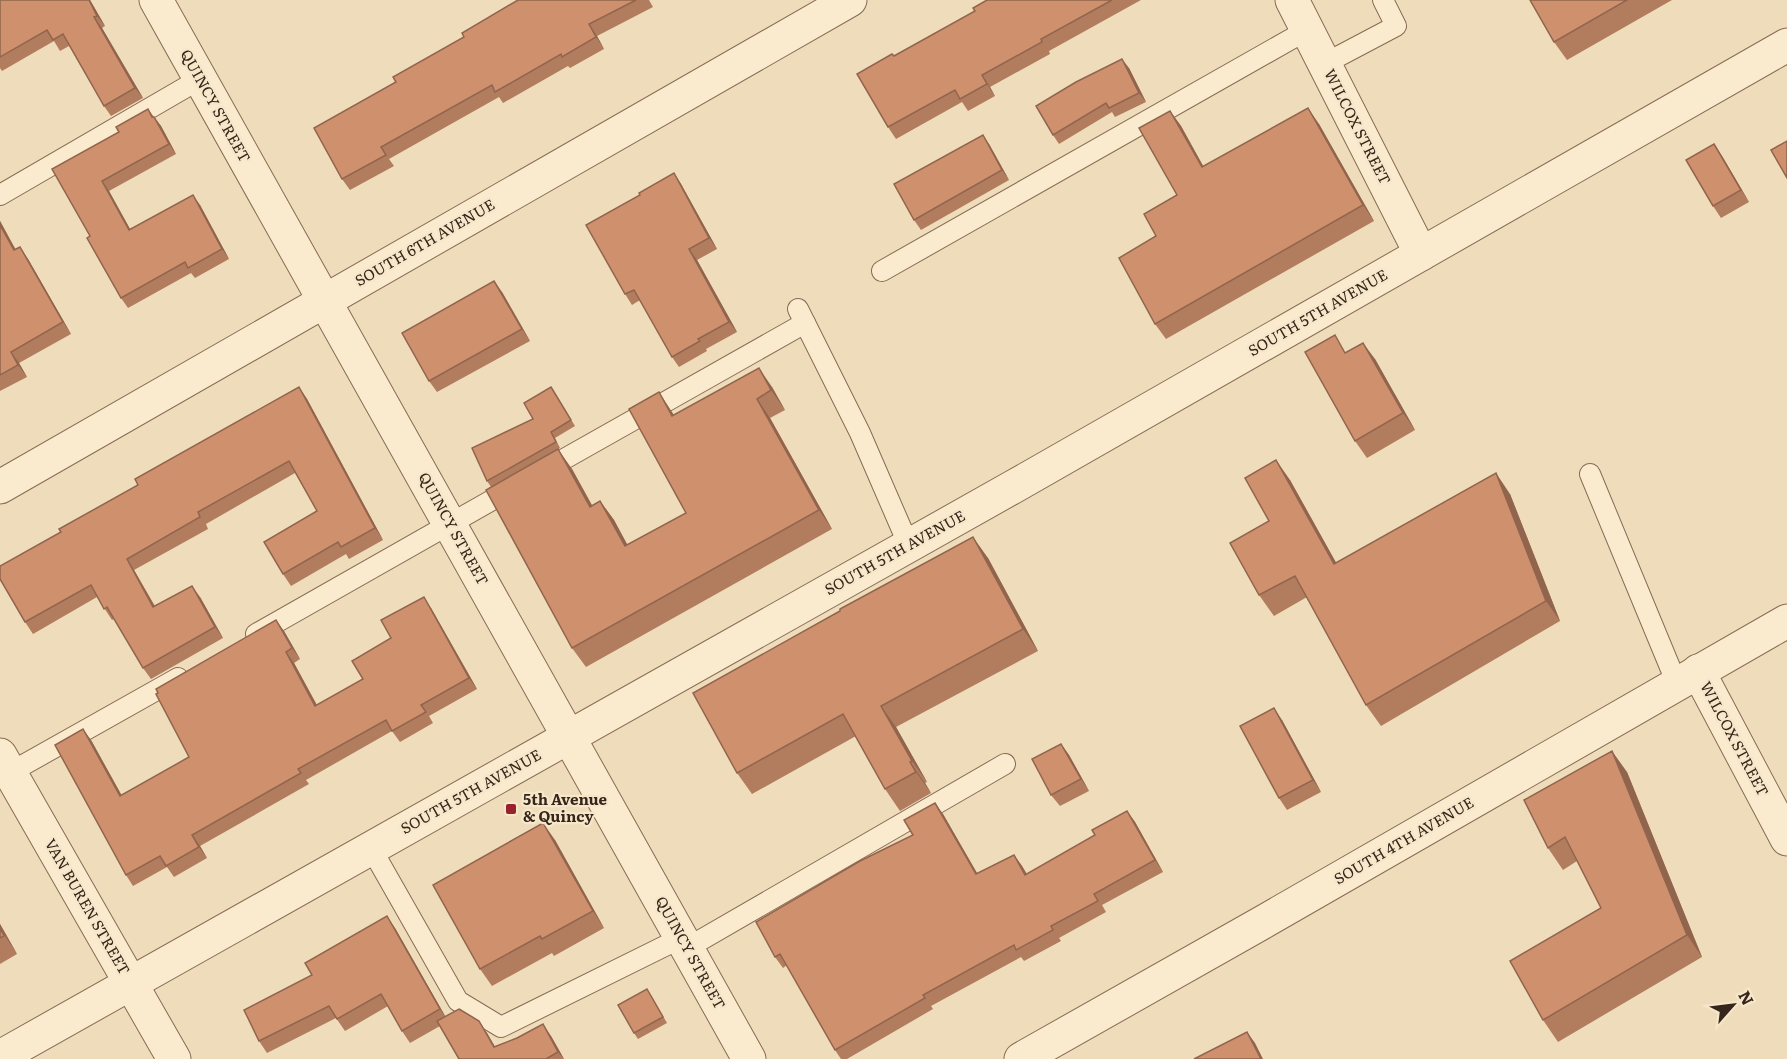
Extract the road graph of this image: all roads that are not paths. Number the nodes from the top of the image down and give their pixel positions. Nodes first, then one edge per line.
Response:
1 (156, 0) edge
2 (850, 0) edge
3 (1292, 0) edge
4 (1383, 0) edge
5 (1307, 30) junction
6 (1787, 45) edge
7 (1324, 63) junction
8 (200, 79) junction
9 (0, 195) edge
10 (1421, 254) junction
11 (882, 271) dead end
12 (325, 301) junction
13 (1590, 474) dead end
14 (0, 486) edge
15 (450, 524) junction
16 (909, 546) junction
17 (1787, 621) edge
18 (235, 645) edge
19 (194, 669) edge
20 (1687, 677) junction
21 (569, 737) junction
22 (1005, 764) dead end
23 (3, 768) edge
24 (1787, 839) edge
25 (371, 848) junction
26 (684, 943) junction
27 (131, 983) junction
28 (0, 1057) edge
29 (174, 1059) edge
30 (749, 1059) edge
31 (1021, 1059) edge

1 - 8 street, QUINCY STREET
2 - 12 street, SOUTH 6TH AVENUE
3 - 5 street, WILCOX STREET
4 - 7 lane
5 - 7 street, WILCOX STREET
5 - 11 lane
6 - 10 street, SOUTH 5TH AVENUE
7 - 10 street, WILCOX STREET
8 - 9 lane
8 - 12 street, QUINCY STREET
10 - 16 street, SOUTH 5TH AVENUE
12 - 14 street, SOUTH 6TH AVENUE
12 - 15 street, QUINCY STREET
13 - 20 lane
15 - 16 lane
15 - 18 lane
15 - 21 street, QUINCY STREET
16 - 21 street, SOUTH 5TH AVENUE
17 - 20 street, SOUTH 4TH AVENUE
19 - 23 lane
20 - 24 street, WILCOX STREET
20 - 31 street, SOUTH 4TH AVENUE
21 - 25 street, SOUTH 5TH AVENUE
21 - 26 street, QUINCY STREET
22 - 26 lane
23 - 27 street, VAN BUREN STREET
25 - 26 lane
25 - 27 street, SOUTH 5TH AVENUE
26 - 30 street, QUINCY STREET
27 - 28 street, SOUTH 5TH AVENUE
27 - 29 street, VAN BUREN STREET

